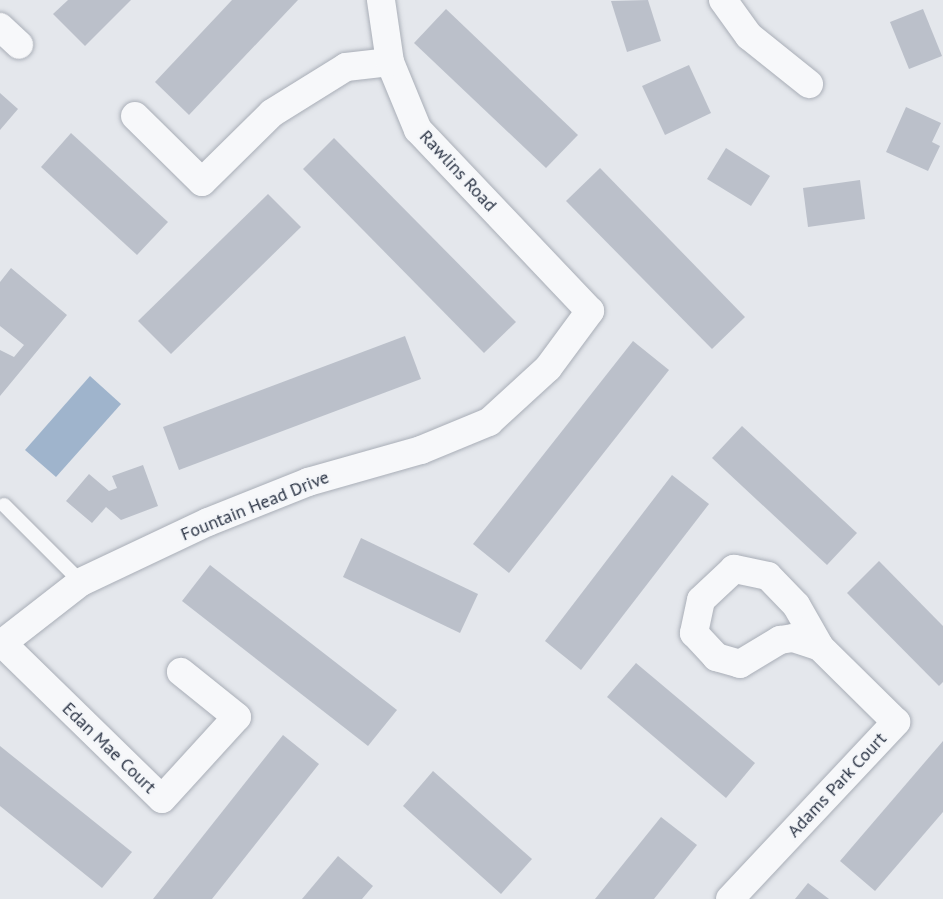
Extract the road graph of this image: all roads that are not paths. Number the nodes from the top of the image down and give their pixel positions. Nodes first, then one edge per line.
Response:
1 (381, 0) edge
2 (723, 0) edge
3 (390, 62) junction
4 (808, 84) dead end
5 (135, 116) dead end
6 (590, 311) joint
7 (4, 505) dead end
8 (81, 582) junction
9 (4, 634) edge
10 (820, 647) dead end
11 (181, 672) dead end
12 (730, 899) edge

1 - 3 street, Rawlins Road
2 - 4 street
3 - 5 street
3 - 6 street, Rawlins Road
6 - 8 street, Fountain Head Drive
7 - 8 lane
8 - 9 street, Fountain Head Drive
9 - 11 street, Edan Mae Court
10 - 12 street, Adams Park Court

